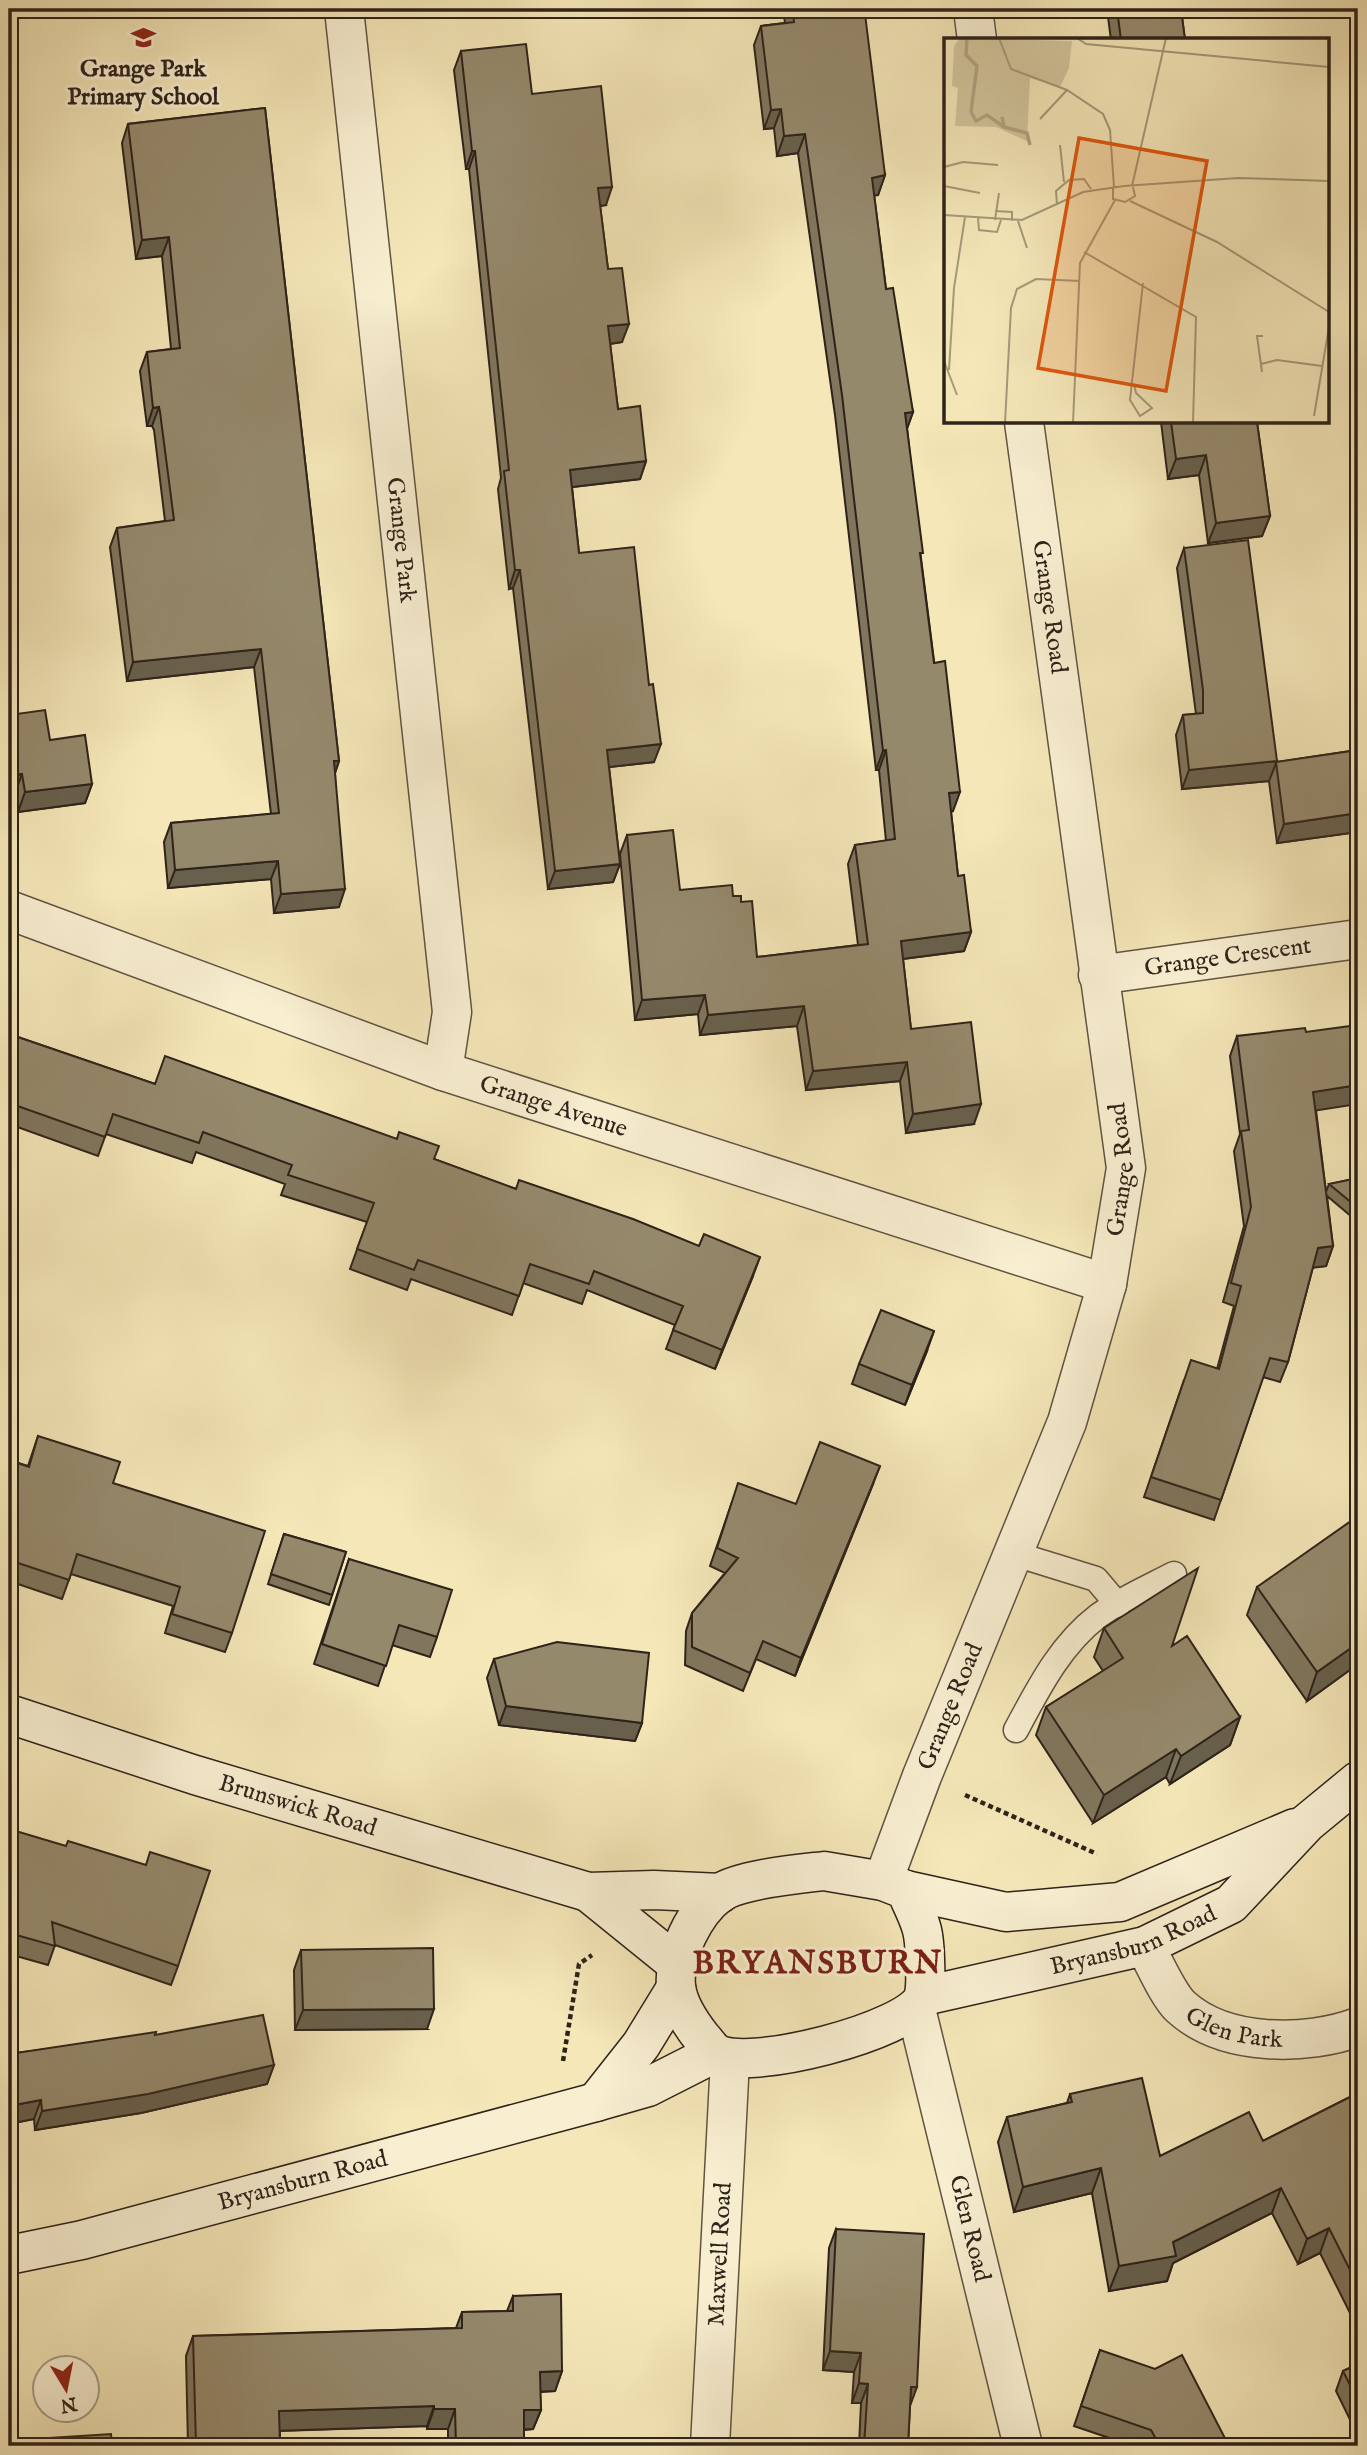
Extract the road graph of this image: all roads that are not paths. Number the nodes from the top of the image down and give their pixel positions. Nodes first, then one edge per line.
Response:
1 (344, 9) edge
2 (973, 9) edge
3 (977, 38) edge
4 (1024, 424) edge
5 (9, 910) edge
6 (1358, 939) edge
7 (1098, 975) junction
8 (443, 1071) junction
9 (1107, 1284) junction
10 (1014, 1554) junction
11 (1174, 1574) dead end
12 (1118, 1605) junction
13 (9, 1714) edge
14 (1016, 1730) dead end
15 (1358, 1782) edge
16 (1307, 1823) junction
17 (894, 1885) junction
18 (588, 1892) junction
19 (721, 1893) junction
20 (1145, 1946) junction
21 (677, 1975) junction
22 (920, 2003) junction
23 (1353, 2032) edge
24 (723, 2056) junction
25 (581, 2106) junction
26 (9, 2255) edge
27 (710, 2446) edge
28 (1023, 2446) edge

1 - 8 street, Grange Park
2 - 3 street
4 - 7 street, Grange Road
5 - 8 street, Grange Avenue
6 - 7 street, Grange Crescent
7 - 9 street, Grange Road
8 - 9 street, Grange Avenue
9 - 10 street, Grange Road
10 - 12 lane
10 - 17 street, Grange Road
11 - 12 lane
12 - 14 lane
13 - 18 street, Brunswick Road
15 - 16 street, Bryansburn Road
16 - 17 street, Bryansburn Road
16 - 20 street, Bryansburn Road
17 - 19 street
17 - 22 street
18 - 19 street, Brunswick Road
18 - 21 street, Brunswick Road
19 - 21 street
20 - 22 street, Bryansburn Road
20 - 23 street, Glen Park
21 - 24 street
21 - 25 street
22 - 24 street
22 - 28 street, Glen Road
24 - 25 street, Bryansburn Road
24 - 27 street, Maxwell Road
25 - 26 street, Bryansburn Road

